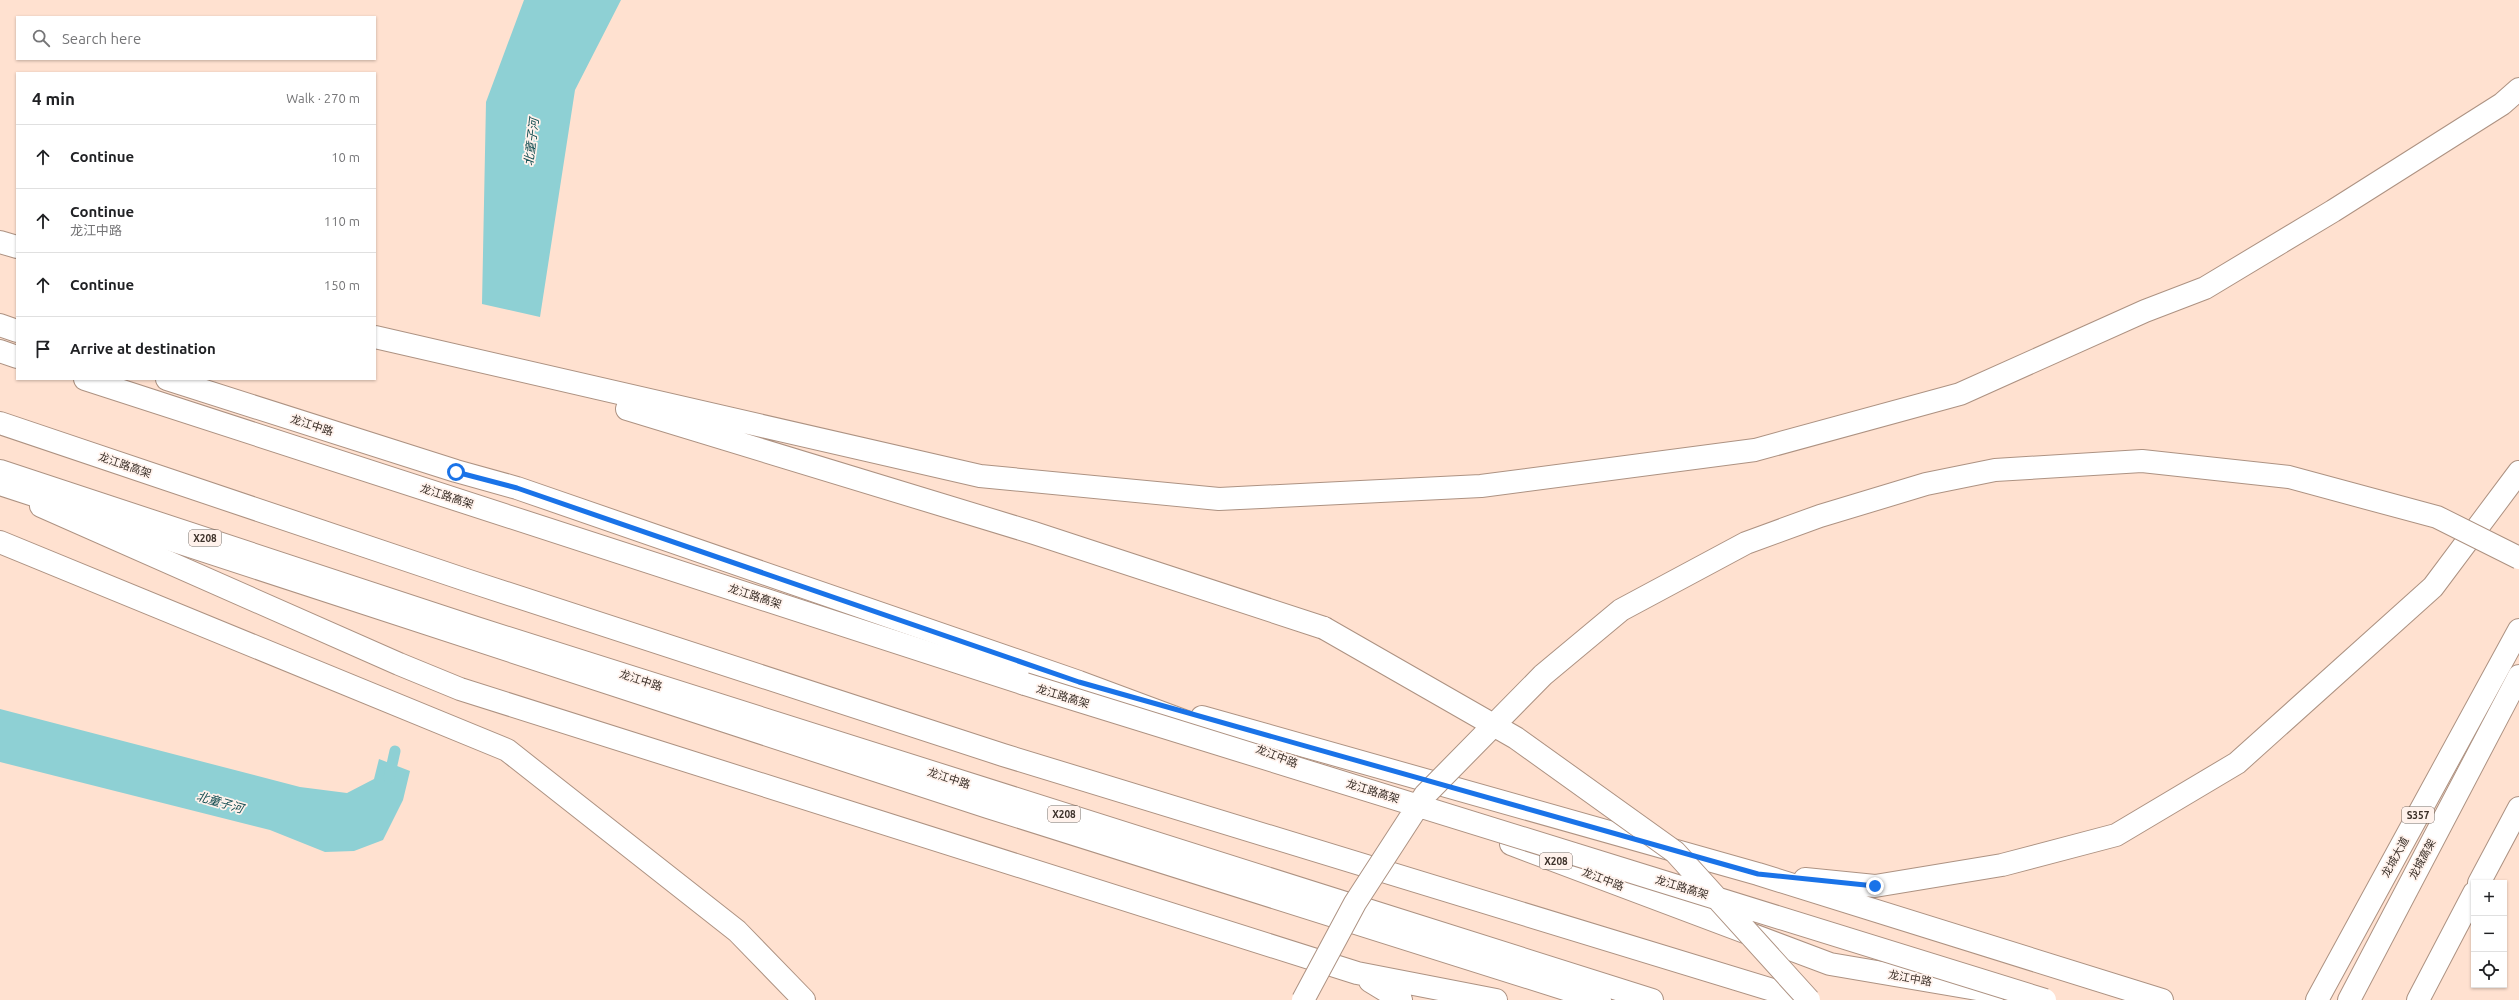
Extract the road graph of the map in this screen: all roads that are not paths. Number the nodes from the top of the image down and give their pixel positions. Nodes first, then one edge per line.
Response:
1 (2519, 89) edge
2 (0, 242) edge
3 (16, 247) edge
4 (0, 325) edge
5 (16, 331) edge
6 (376, 337) edge
7 (0, 351) edge
8 (444, 354) junction
9 (16, 357) edge
10 (88, 380) edge
11 (170, 380) edge
12 (0, 423) edge
13 (0, 471) edge
14 (2519, 472) edge
15 (0, 484) edge
16 (0, 488) edge
17 (0, 542) edge
18 (2519, 558) edge
19 (2519, 630) edge
20 (2519, 676) edge
21 (1079, 682) junction
22 (2519, 808) edge
23 (1758, 874) junction
24 (2481, 880) edge
25 (2471, 899) edge
26 (2398, 904) junction
27 (1357, 973) junction
28 (804, 1000) edge
29 (1303, 1000) edge
30 (1401, 1000) edge
31 (1496, 1000) edge
32 (1600, 1000) edge
33 (1652, 1000) edge
34 (1805, 1000) edge
35 (1809, 1000) edge
36 (2044, 1000) edge
37 (2162, 1000) edge
38 (2317, 1000) edge
39 (2342, 1000) edge
40 (2349, 1000) edge
41 (2418, 1000) edge

1 - 8 main road
2 - 3 main road
4 - 5 main road
6 - 8 main road
7 - 9 main road
8 - 35 main road, bridge
10 - 36 main road, 龙江路高架, bridge
11 - 21 main road, 龙江中路 / X208
12 - 34 main road, 龙江路高架
13 - 33 main road, 龙江中路 / X208
14 - 23 main road
15 - 32 main road
16 - 27 main road
17 - 28 main road
18 - 29 main road, bridge
19 - 38 main road, 龙城大道 / S357
20 - 26 main road, 龙城高架
21 - 23 main road
21 - 36 main road, 龙江中路 / X208
22 - 24 main road
23 - 37 main road
25 - 41 main road
26 - 39 main road
26 - 40 main road, 龙城高架
27 - 30 main road
27 - 31 main road

